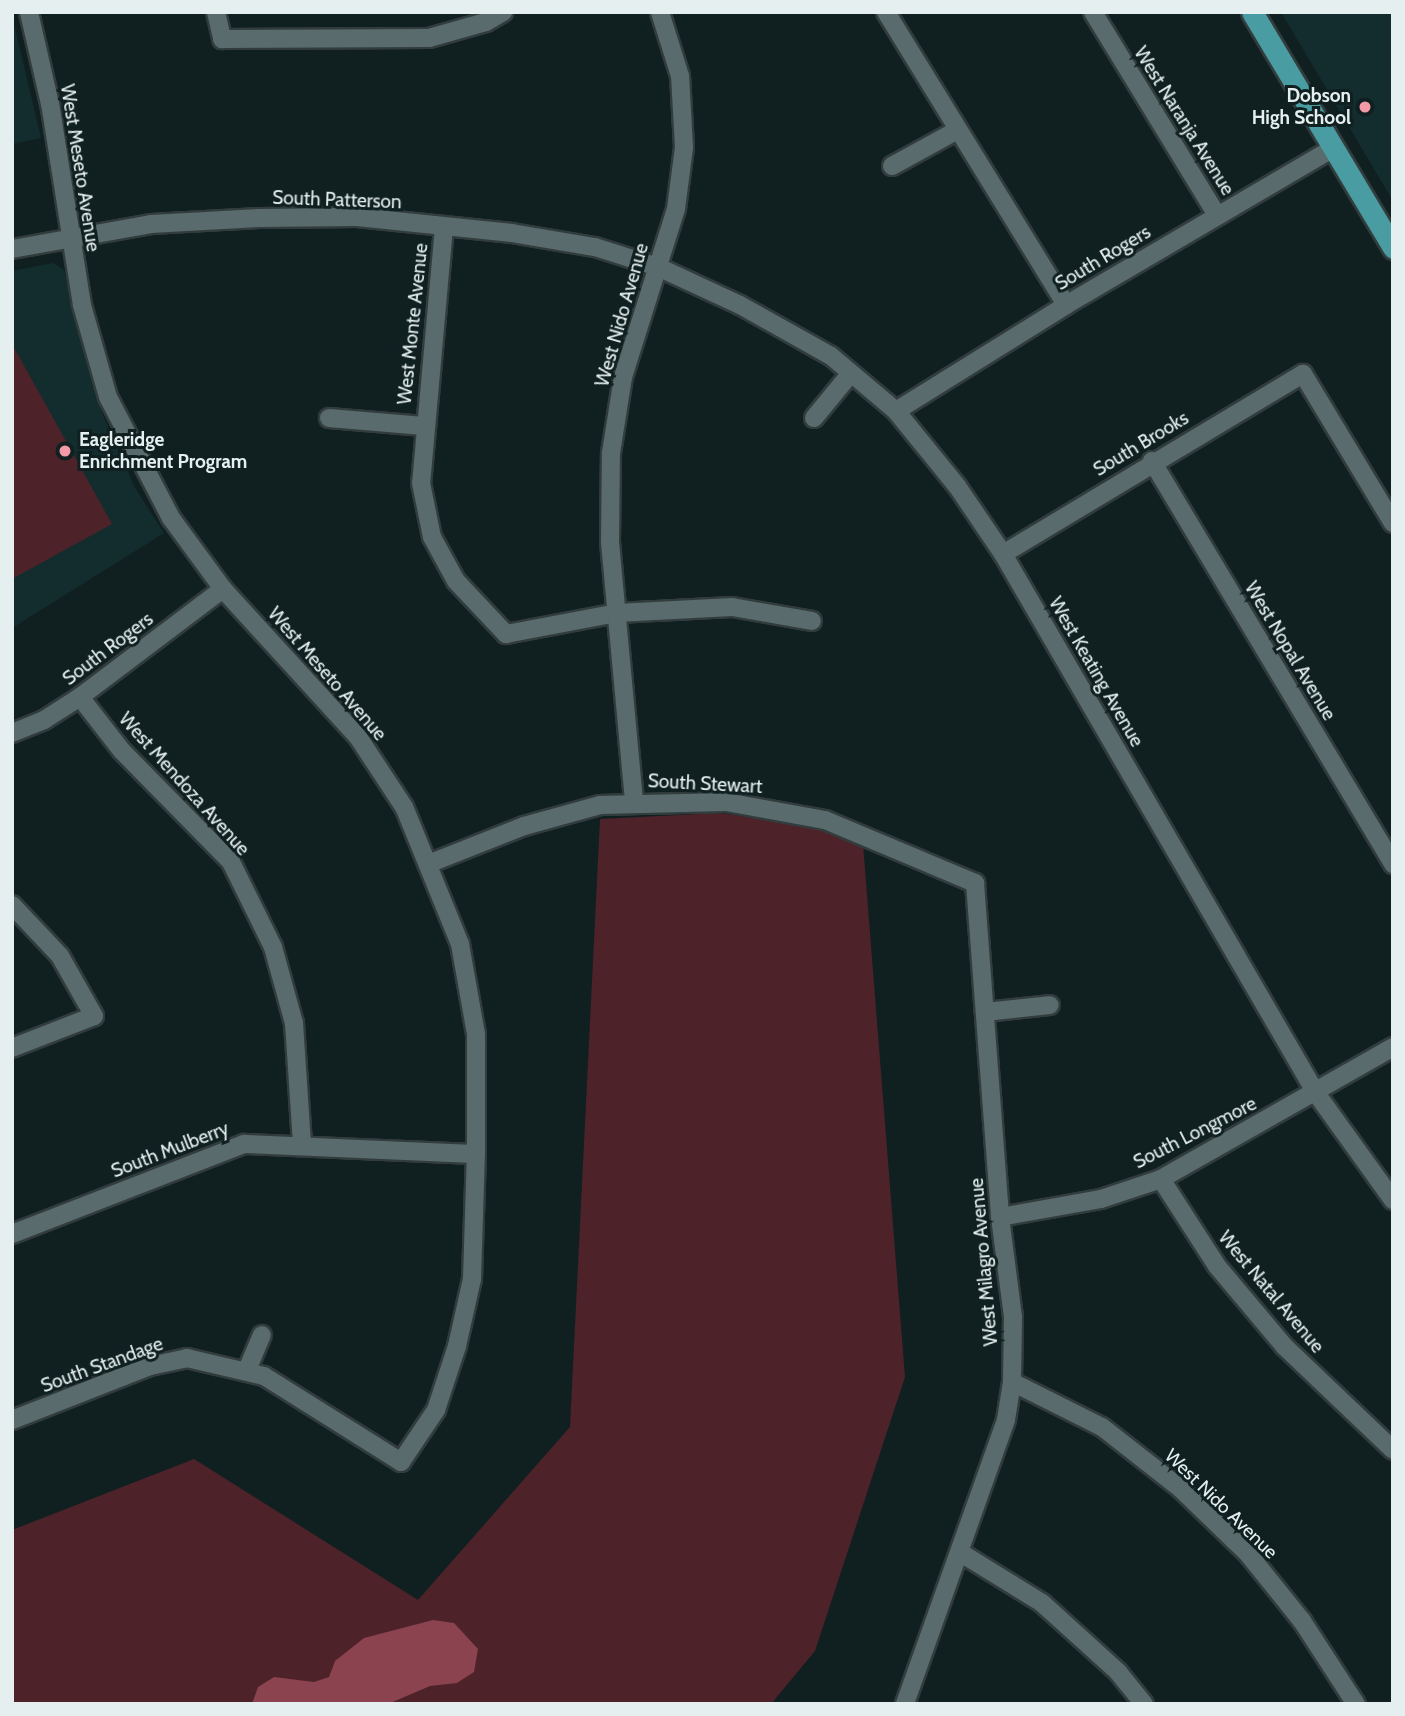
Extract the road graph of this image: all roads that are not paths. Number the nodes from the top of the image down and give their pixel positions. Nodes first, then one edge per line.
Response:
1 (29, 12) edge
2 (216, 12) edge
3 (503, 12) edge
4 (660, 12) edge
5 (886, 12) edge
6 (1093, 12) edge
7 (1252, 12) edge
8 (956, 131) junction
9 (1334, 148) junction
10 (892, 166) dead end
11 (1217, 215) junction
12 (444, 227) junction
13 (69, 237) junction
14 (1393, 248) edge
15 (12, 249) edge
16 (657, 267) junction
17 (1066, 305) junction
18 (851, 373) junction
19 (897, 411) junction
20 (330, 418) dead end
21 (814, 418) dead end
22 (424, 426) junction
23 (1152, 461) junction
24 (1393, 523) edge
25 (1003, 554) junction
26 (223, 589) junction
27 (617, 613) junction
28 (812, 621) dead end
29 (80, 697) junction
30 (12, 733) edge
31 (634, 801) junction
32 (428, 864) junction
33 (1393, 864) edge
34 (975, 883) joint
35 (12, 905) edge
36 (1050, 1005) dead end
37 (985, 1012) junction
38 (1393, 1046) edge
39 (12, 1048) edge
40 (1316, 1093) junction
41 (302, 1145) junction
42 (476, 1154) junction
43 (1161, 1179) junction
44 (1393, 1200) edge
45 (1000, 1217) junction
46 (12, 1234) edge
47 (262, 1335) dead end
48 (247, 1370) junction
49 (1012, 1382) junction
50 (12, 1420) edge
51 (1393, 1450) edge
52 (401, 1462) joint
53 (961, 1553) junction
54 (905, 1704) edge
55 (1144, 1704) edge
56 (1356, 1704) edge

1 - 13 street, West Meseto Avenue
2 - 3 street
4 - 16 street, West Nido Avenue
5 - 8 street
6 - 11 street, West Naranja Avenue
7 - 9 main road
8 - 10 street
8 - 17 street
9 - 11 street, South Rogers
9 - 14 main road
11 - 17 street, South Rogers
12 - 13 street, South Patterson
12 - 16 street, South Patterson
12 - 22 street, West Monte Avenue
13 - 15 street, South Patterson
13 - 26 street, West Meseto Avenue
16 - 18 street, West Keating Avenue
16 - 27 street, West Nido Avenue
17 - 19 street, South Rogers
18 - 19 street, West Keating Avenue
18 - 21 street
19 - 25 street, West Keating Avenue
20 - 22 street, West Monte Avenue
22 - 27 street, West Monte Avenue
23 - 24 street, South Brooks
23 - 25 street, South Brooks
23 - 33 street, West Nopal Avenue
25 - 40 street, West Keating Avenue
26 - 29 street, South Rogers
26 - 32 street, West Meseto Avenue
27 - 28 street
27 - 31 street, West Nido Avenue
29 - 30 street, South Rogers
29 - 41 street, West Mendoza Avenue
31 - 32 street, South Stewart
31 - 34 street, South Stewart
32 - 42 street, West Meseto Avenue
34 - 37 street, West Milagro Avenue
35 - 39 street
36 - 37 street
37 - 45 street, West Milagro Avenue
38 - 40 street, South Longmore
40 - 43 street, South Longmore
40 - 44 street, West Keating Avenue
41 - 42 street, South Mulberry
41 - 46 street, South Mulberry
42 - 52 street, West Meseto Avenue
43 - 45 street, South Longmore
43 - 51 street, West Natal Avenue
45 - 49 street, West Milagro Avenue
47 - 48 street
48 - 50 street, South Standage
48 - 52 street, South Standage
49 - 53 street, West Milagro Avenue
49 - 56 street, West Nido Avenue
53 - 54 street, West Milagro Avenue
53 - 55 street

